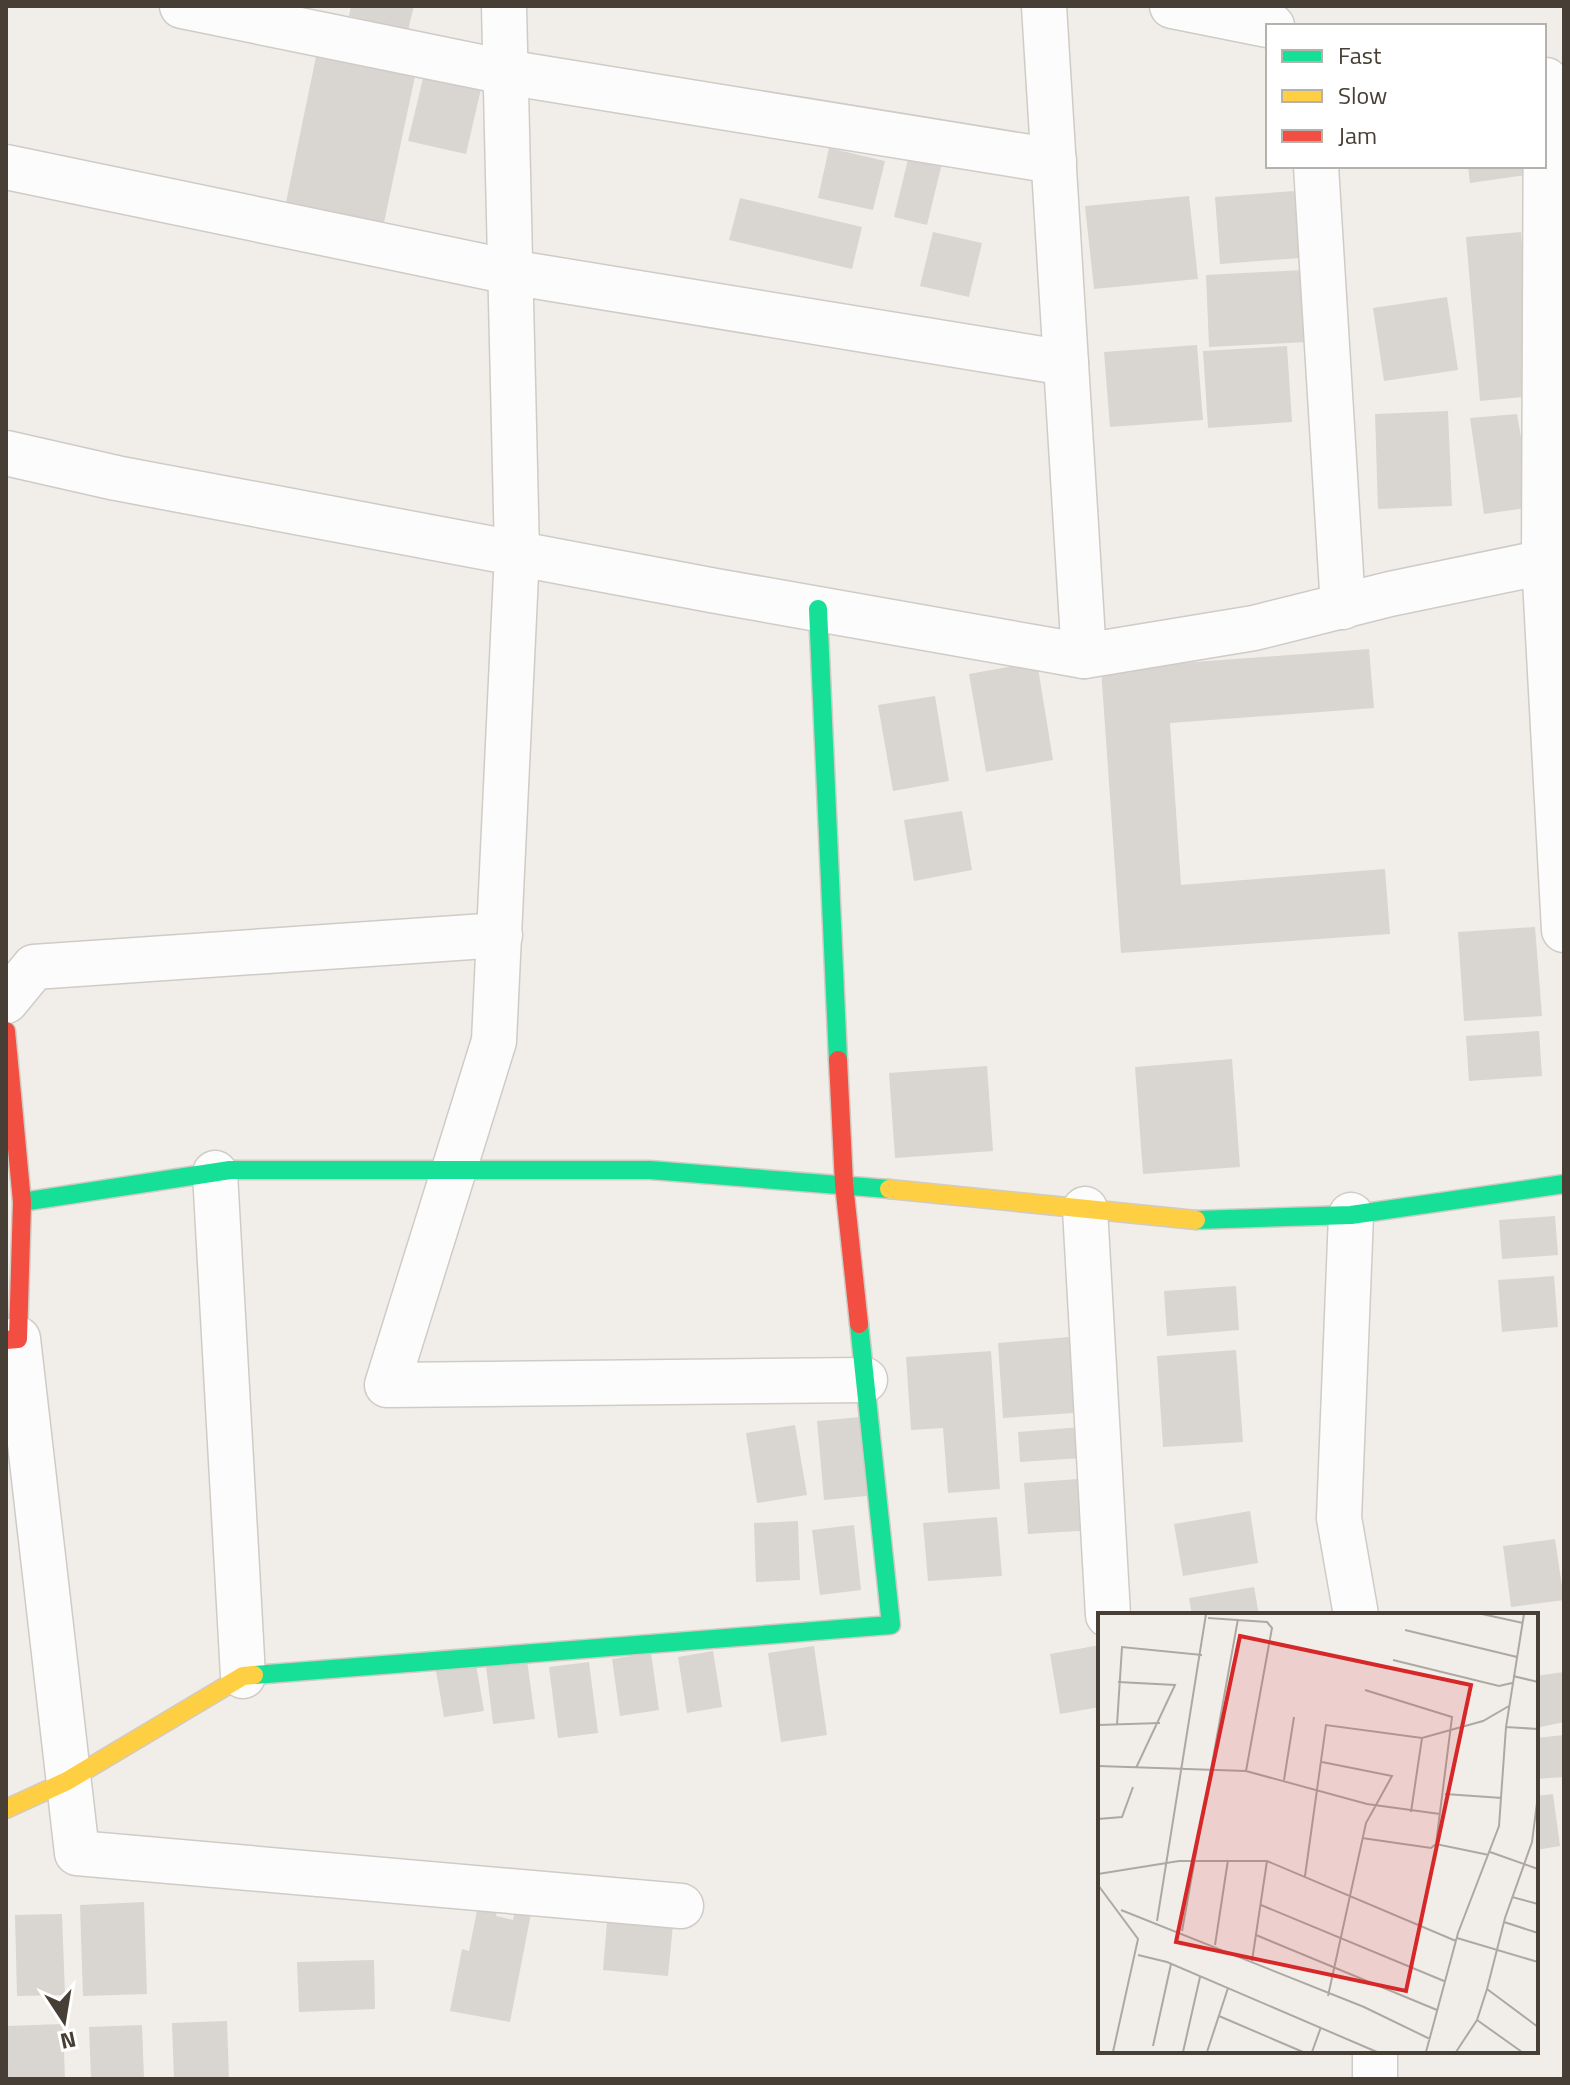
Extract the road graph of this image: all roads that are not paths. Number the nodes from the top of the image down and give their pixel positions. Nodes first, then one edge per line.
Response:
1 (182, 6) edge
2 (504, 6) edge
3 (1044, 6) edge
4 (1172, 6) edge
5 (1266, 25) edge
6 (505, 72) junction
7 (1551, 81) edge
8 (1054, 161) junction
9 (6, 167) edge
10 (1316, 168) edge
11 (510, 272) junction
12 (1066, 363) junction
13 (6, 453) edge
14 (517, 553) junction
15 (1554, 560) edge
16 (1343, 607) junction
17 (818, 609) junction
18 (1084, 656) junction
19 (1564, 930) edge
20 (500, 935) junction
21 (6, 1001) edge
22 (6, 1031) edge
23 (452, 1169) junction
24 (215, 1173) junction
25 (844, 1184) junction
26 (1564, 1184) edge
27 (22, 1202) junction
28 (1085, 1209) junction
29 (1351, 1215) junction
30 (12, 1340) edge
31 (865, 1380) junction
32 (1108, 1613) edge
33 (1356, 1613) edge
34 (243, 1676) junction
35 (67, 1781) junction
36 (6, 1809) edge
37 (681, 1906) dead end
38 (1375, 2053) edge
39 (1375, 2079) edge

1 - 6 street
2 - 6 street
3 - 8 street
4 - 5 street
6 - 8 street
6 - 11 street
7 - 15 street
8 - 12 street
9 - 11 street
10 - 16 street
11 - 12 street
11 - 14 street
12 - 18 street
13 - 14 street
14 - 17 street
14 - 20 street
15 - 16 street
15 - 19 street
16 - 18 street
17 - 18 street
17 - 25 street
20 - 21 street
20 - 23 street
22 - 27 street
23 - 24 street
23 - 25 street
23 - 31 street
24 - 27 street
24 - 34 street
25 - 28 street
25 - 31 street
26 - 29 street
27 - 30 street
28 - 29 street
28 - 32 street
29 - 33 street
30 - 35 street
31 - 34 street
34 - 35 street
35 - 36 street
35 - 37 street
38 - 39 street

